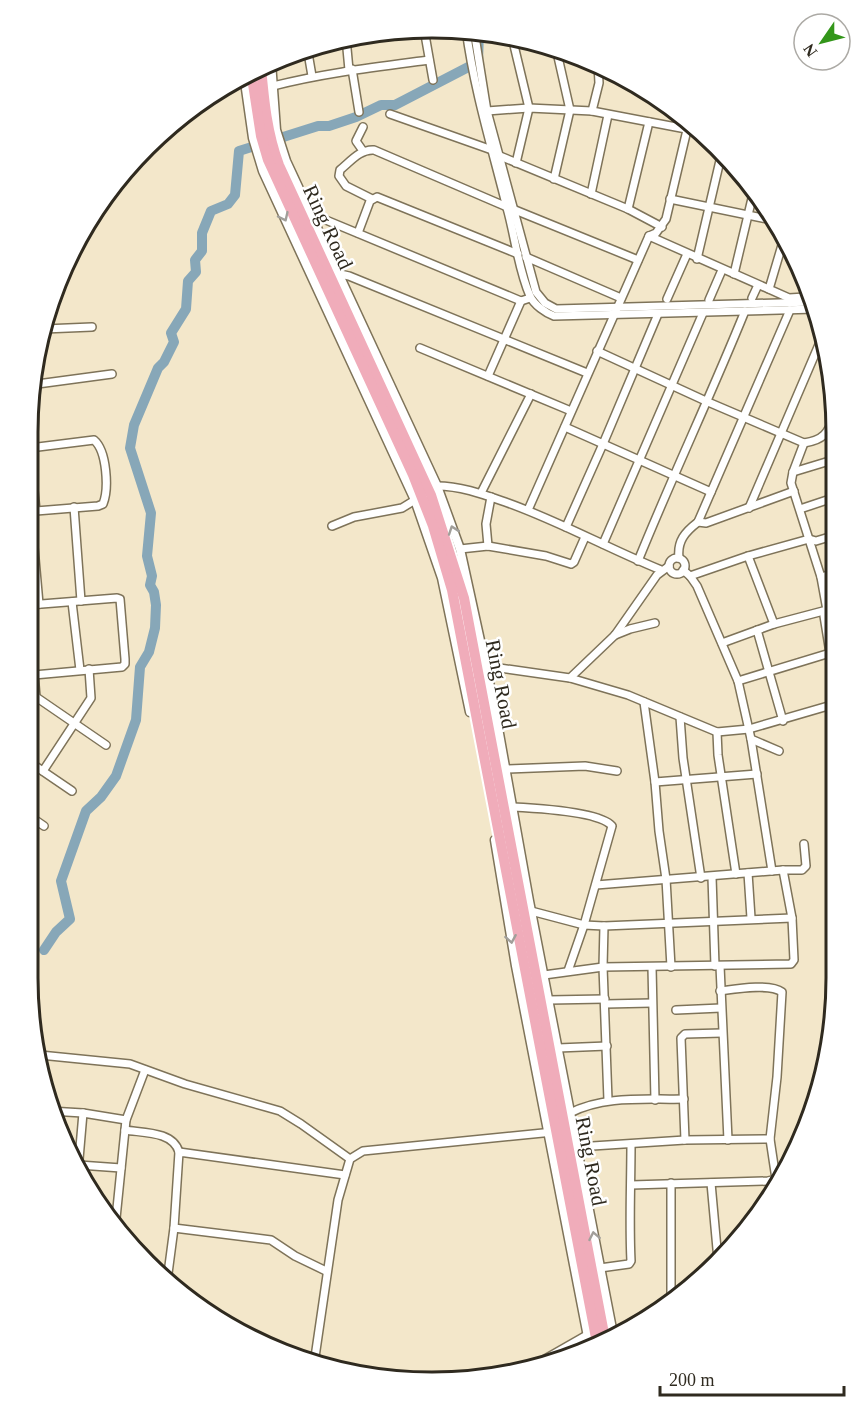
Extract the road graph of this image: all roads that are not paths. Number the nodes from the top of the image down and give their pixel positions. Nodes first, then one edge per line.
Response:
1 (425, 38) edge
2 (468, 39) edge
3 (475, 40) edge
4 (514, 46) edge
5 (347, 47) edge
6 (309, 57) edge
7 (558, 58) edge
8 (429, 60) junction
9 (474, 68) junction
10 (350, 70) junction
11 (272, 72) edge
12 (599, 75) edge
13 (262, 76) edge
14 (312, 76) junction
15 (433, 80) dead end
16 (253, 81) edge
17 (246, 84) edge
18 (273, 86) junction
19 (529, 108) junction
20 (570, 110) junction
21 (487, 111) junction
22 (592, 111) junction
23 (359, 112) dead end
24 (390, 114) dead end
25 (608, 115) junction
26 (649, 122) junction
27 (363, 127) dead end
28 (685, 130) edge
29 (687, 130) edge
30 (265, 134) junction
31 (363, 152) junction
32 (496, 152) junction
33 (272, 159) junction
34 (720, 162) edge
35 (516, 163) junction
36 (554, 180) junction
37 (591, 195) junction
38 (372, 199) junction
39 (670, 199) junction
40 (751, 201) edge
41 (507, 207) junction
42 (709, 207) junction
43 (628, 209) junction
44 (515, 210) junction
45 (309, 213) junction
46 (748, 215) junction
47 (763, 218) edge
48 (662, 227) junction
49 (358, 233) junction
50 (649, 236) junction
51 (781, 249) edge
52 (518, 254) junction
53 (687, 254) junction
54 (526, 257) junction
55 (697, 259) junction
56 (638, 260) junction
57 (722, 270) junction
58 (336, 273) junction
59 (734, 274) junction
60 (758, 285) junction
61 (769, 290) junction
62 (803, 297) edge
63 (531, 298) junction
64 (621, 298) junction
65 (752, 298) dead end
66 (667, 299) dead end
67 (709, 300) dead end
68 (521, 301) junction
69 (805, 302) edge
70 (807, 309) edge
71 (790, 310) junction
72 (745, 311) junction
73 (615, 312) junction
74 (703, 313) junction
75 (658, 314) junction
76 (92, 327) dead end
77 (51, 329) edge
78 (503, 338) junction
79 (420, 348) dead end
80 (817, 349) edge
81 (597, 351) junction
82 (636, 370) junction
83 (112, 374) dead end
84 (588, 374) junction
85 (488, 375) junction
86 (41, 384) edge
87 (672, 385) junction
88 (531, 394) junction
89 (708, 402) junction
90 (571, 411) junction
91 (744, 416) junction
92 (565, 427) junction
93 (782, 433) junction
94 (826, 433) edge
95 (804, 443) junction
96 (603, 444) junction
97 (38, 448) edge
98 (639, 459) junction
99 (826, 462) edge
100 (793, 472) junction
101 (673, 476) junction
102 (437, 486) junction
103 (794, 491) junction
104 (711, 492) junction
105 (481, 493) junction
106 (491, 497) junction
107 (415, 500) junction
108 (826, 500) edge
109 (75, 507) junction
110 (749, 508) junction
111 (800, 509) junction
112 (528, 510) junction
113 (38, 512) edge
114 (698, 522) junction
115 (332, 526) dead end
116 (566, 527) junction
117 (585, 537) junction
118 (826, 538) edge
119 (809, 539) junction
120 (603, 544) junction
121 (488, 546) junction
122 (460, 549) junction
123 (748, 556) junction
124 (679, 558) junction
125 (638, 561) junction
126 (669, 566) junction
127 (661, 570) junction
128 (683, 570) junction
129 (690, 576) junction
130 (826, 576) edge
131 (821, 577) junction
132 (38, 591) edge
133 (81, 601) junction
134 (72, 602) junction
135 (39, 604) joint
136 (826, 613) joint
137 (655, 623) dead end
138 (774, 624) junction
139 (757, 630) junction
140 (615, 635) junction
141 (722, 643) junction
142 (826, 654) edge
143 (486, 666) junction
144 (89, 669) junction
145 (80, 670) junction
146 (770, 671) junction
147 (38, 675) edge
148 (570, 678) junction
149 (738, 681) junction
150 (38, 698) edge
151 (644, 702) junction
152 (826, 707) edge
153 (681, 717) junction
154 (783, 721) junction
155 (75, 724) junction
156 (749, 729) junction
157 (717, 732) junction
158 (751, 739) junction
159 (106, 745) dead end
160 (779, 751) dead end
161 (38, 768) edge
162 (505, 769) junction
163 (43, 771) junction
164 (617, 771) dead end
165 (757, 774) junction
166 (722, 778) junction
167 (687, 781) junction
168 (655, 782) junction
169 (72, 791) dead end
170 (512, 807) junction
171 (38, 822) edge
172 (44, 826) dead end
173 (804, 844) dead end
174 (783, 870) junction
175 (772, 871) junction
176 (748, 873) junction
177 (736, 874) junction
178 (712, 877) junction
179 (701, 878) junction
180 (666, 879) junction
181 (596, 885) junction
182 (531, 911) junction
183 (751, 918) junction
184 (792, 918) junction
185 (714, 922) junction
186 (669, 924) junction
187 (584, 925) junction
188 (604, 926) junction
189 (718, 966) junction
190 (603, 967) junction
191 (652, 967) junction
192 (671, 967) junction
193 (568, 971) junction
194 (544, 975) junction
195 (720, 991) junction
196 (549, 1000) junction
197 (605, 1002) junction
198 (652, 1003) junction
199 (721, 1008) junction
200 (676, 1010) dead end
201 (722, 1033) junction
202 (607, 1046) junction
203 (558, 1048) junction
204 (45, 1056) edge
205 (145, 1070) junction
206 (684, 1099) junction
207 (608, 1100) junction
208 (655, 1100) junction
209 (61, 1112) edge
210 (83, 1113) junction
211 (570, 1113) junction
212 (126, 1120) junction
213 (124, 1130) junction
214 (553, 1132) junction
215 (770, 1139) junction
216 (685, 1140) junction
217 (728, 1140) junction
218 (631, 1144) junction
219 (577, 1147) junction
220 (179, 1152) junction
221 (79, 1155) edge
222 (350, 1159) junction
223 (85, 1166) edge
224 (121, 1168) junction
225 (775, 1173) edge
226 (345, 1175) junction
227 (771, 1179) edge
228 (671, 1183) junction
229 (711, 1183) junction
230 (631, 1185) junction
231 (116, 1214) edge
232 (174, 1228) junction
233 (717, 1251) edge
234 (600, 1268) junction
235 (168, 1271) edge
236 (326, 1271) junction
237 (670, 1292) edge
238 (612, 1329) edge
239 (604, 1333) edge
240 (588, 1335) junction
241 (596, 1337) edge
242 (589, 1340) edge
243 (558, 1352) edge
244 (315, 1355) edge

1 - 8 street
2 - 9 street
3 - 9 street
4 - 19 street
5 - 10 street
6 - 14 street
7 - 20 street
8 - 10 street
8 - 15 street
9 - 21 street
9 - 32 street
10 - 14 street
10 - 23 street
11 - 18 street
12 - 22 street
13 - 30 highway, Ring Road
14 - 18 street
16 - 30 highway, Ring Road
17 - 30 street
18 - 30 street
19 - 20 street
19 - 21 street
19 - 35 street
20 - 22 street
20 - 36 street
21 - 32 street
22 - 25 street
24 - 32 street
25 - 26 street
25 - 37 street
26 - 28 street
26 - 43 street
27 - 31 street
29 - 39 street
30 - 33 highway, Ring Road
30 - 33 street
31 - 38 street
31 - 41 street
32 - 35 street
32 - 41 street
32 - 44 street
33 - 45 street
33 -> 107 street
33 - 214 highway, Ring Road
33 - 239 highway, Ring Road
34 - 42 street
35 - 36 street
36 - 37 street
37 - 43 street
38 - 49 street
38 - 52 street
39 - 42 street
39 - 48 street
40 - 46 street
41 - 52 street
42 - 46 street
42 - 55 street
43 - 48 street
44 - 54 street
44 - 56 street
45 - 49 street
45 - 58 street
46 - 47 street
46 - 59 street
48 - 50 street
49 - 68 street
50 - 53 street
50 - 56 street
51 - 61 street
52 - 63 street
53 - 55 street
53 - 66 street
54 - 64 street
54 - 73 street
55 - 57 street
56 - 64 street
57 - 59 street
57 - 67 street
58 - 78 street
58 - 102 street
59 - 60 street
60 - 61 street
60 - 65 street
61 - 62 street
63 - 68 street
63 - 73 street
64 - 73 street
68 - 78 street
69 - 73 street
70 - 71 street
71 - 72 street
71 - 91 street
72 - 74 street
72 - 89 street
73 - 75 street
73 - 81 street
74 - 75 street
74 - 87 street
75 - 82 street
76 - 77 street
78 - 84 street
78 - 85 street
79 - 85 street
80 - 93 street
81 - 82 street
81 - 84 street
82 - 87 street
82 - 96 street
83 - 86 street
84 - 90 street
85 - 88 street
87 - 89 street
87 - 98 street
88 - 90 street
88 - 105 street
89 - 91 street
89 - 101 street
90 - 92 street
91 - 93 street
91 - 104 street
92 - 96 street
92 - 112 street
93 - 95 street
93 - 110 street
94 - 95 street
95 - 100 street
96 - 98 street
96 - 116 street
97 - 109 street
98 - 101 street
98 - 120 street
99 - 100 street
100 - 103 street
101 - 104 street
101 - 125 street
102 - 105 street
122 -> 102 street
103 - 110 street
103 - 111 street
104 - 114 street
105 - 106 street
106 - 112 street
106 - 121 street
107 - 115 street
107 -> 214 street
108 - 111 street
109 - 113 street
109 - 133 street
110 - 114 street
111 - 119 street
112 - 116 street
114 - 124 street
116 - 117 street
117 - 120 street
117 - 121 street
118 - 119 street
119 - 123 street
119 - 131 street
120 - 125 street
121 - 122 street
122 - 143 street
123 - 129 street
123 - 138 street
124 - 126 street
124 - 128 street
125 - 127 street
126 - 127 street
126 - 128 street
127 - 140 street
128 - 129 street
129 - 141 street
130 - 131 street
131 - 136 street
132 - 135 street
133 - 134 street
133 - 144 street
134 - 135 street
134 - 145 street
136 - 138 street
137 - 140 street
138 - 139 street
139 - 141 street
139 - 146 street
140 - 148 street
141 - 149 street
142 - 146 street
143 - 148 street
143 - 162 street
144 - 145 street
144 - 155 street
145 - 147 street
146 - 149 street
146 - 154 street
148 - 151 street
149 - 156 street
150 - 155 street
151 - 153 street
151 - 168 street
152 - 154 street
153 - 157 street
153 - 167 street
154 - 156 street
155 - 159 street
155 - 163 street
156 - 157 street
156 - 158 street
157 - 166 street
158 - 160 street
158 - 165 street
161 - 163 street
162 - 164 street
162 - 170 street
163 - 169 street
165 - 166 street
165 - 175 street
166 - 167 street
166 - 177 street
167 - 168 street
167 - 179 street
168 - 180 street
170 - 181 street
170 - 182 street
171 - 172 street
173 - 174 street
174 - 175 street
174 - 184 street
175 - 176 street
176 - 177 street
176 - 183 street
177 - 178 street
178 - 179 street
178 - 185 street
179 - 180 street
180 - 181 street
180 - 186 street
181 - 187 street
182 - 187 street
182 - 194 street
183 - 184 street
183 - 185 street
184 - 189 street
185 - 186 street
185 - 189 street
186 - 188 street
186 - 192 street
187 - 188 street
187 - 193 street
188 - 190 street
189 - 192 street
189 - 195 street
190 - 191 street
190 - 193 street
190 - 197 street
191 - 192 street
191 - 198 street
193 - 194 street
194 - 196 street
195 - 199 street
195 - 215 street
196 - 197 street
196 - 203 street
197 - 198 street
197 - 202 street
198 - 208 street
199 - 200 street
199 - 201 street
201 - 206 street
201 - 217 street
202 - 203 street
202 - 207 street
203 - 211 street
204 - 205 street
205 - 212 street
205 - 222 street
206 - 208 street
206 - 216 street
207 - 208 street
207 - 211 street
209 - 210 street
210 - 212 street
210 - 221 street
211 - 219 street
212 - 213 street
213 - 220 street
213 - 224 street
214 - 222 street
214 - 240 street
214 - 241 highway, Ring Road
215 - 217 street
215 - 225 street
216 - 217 street
216 - 218 street
218 - 219 street
218 - 230 street
234 -> 219 street
220 - 226 street
220 - 232 street
222 - 226 street
223 - 224 street
224 - 231 street
226 - 236 street
227 - 229 street
228 - 229 street
228 - 230 street
228 - 237 street
229 - 233 street
230 - 234 street
232 - 235 street
232 - 236 street
234 - 238 street
236 - 244 street
240 - 242 street
240 - 243 street

